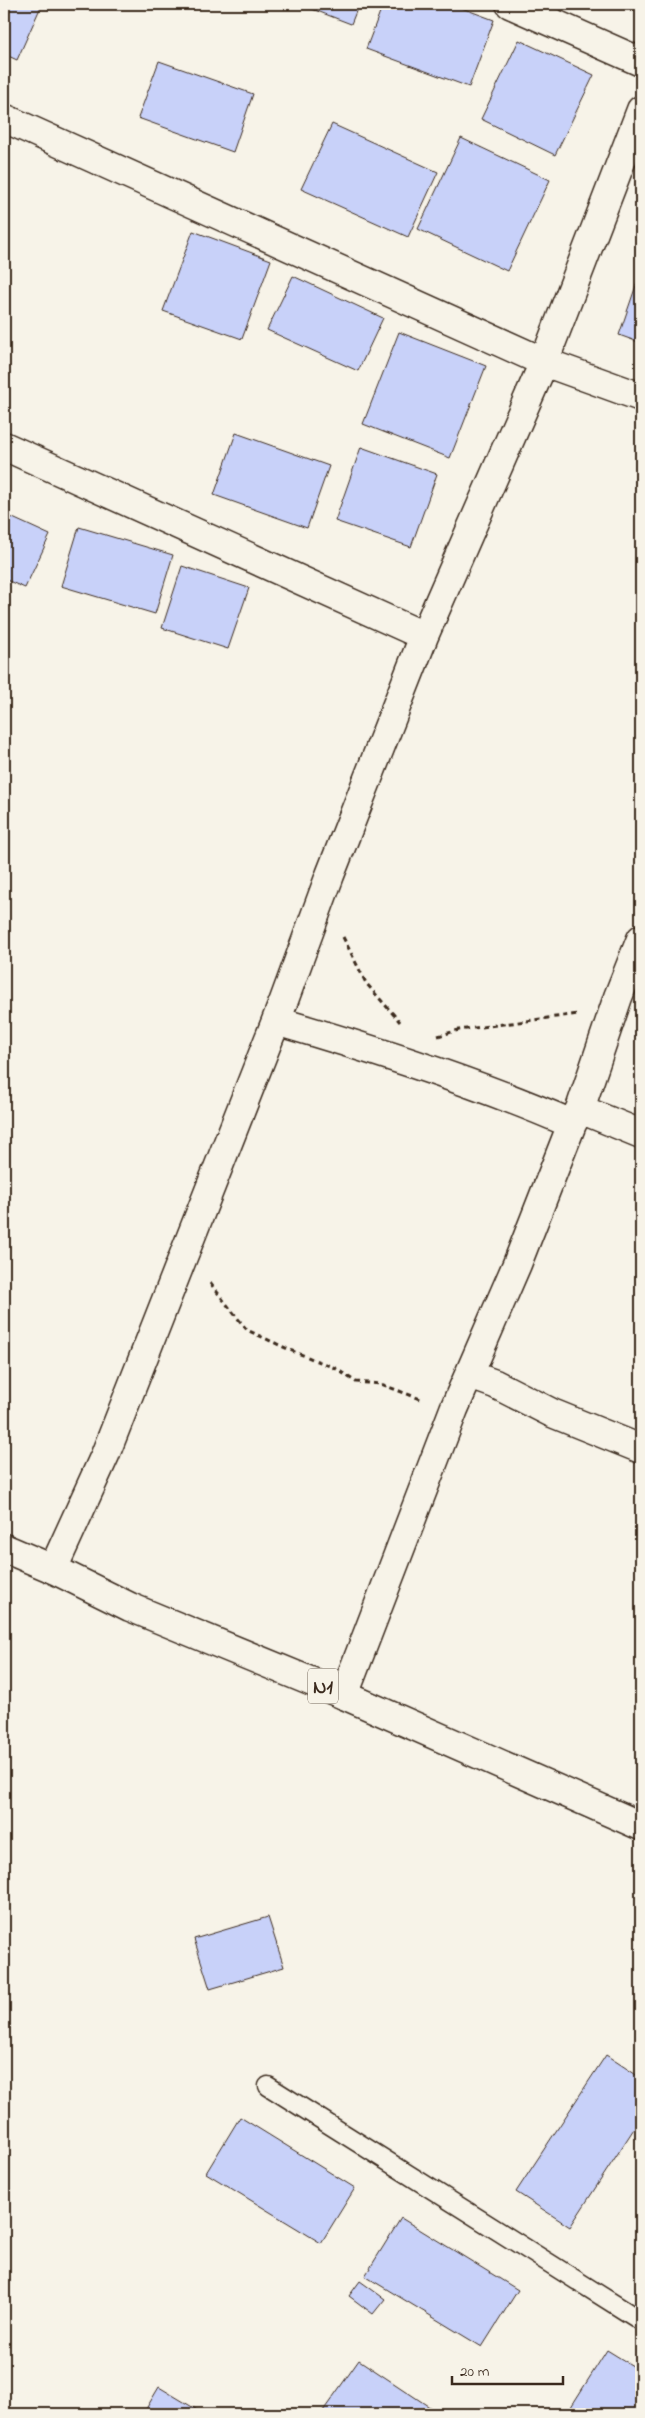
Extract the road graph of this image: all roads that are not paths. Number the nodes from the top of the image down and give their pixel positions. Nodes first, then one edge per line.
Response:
1 (510, 4) edge
2 (641, 62) edge
3 (641, 110) edge
4 (4, 118) edge
5 (544, 362) junction
6 (641, 397) edge
7 (4, 446) edge
8 (424, 636) junction
9 (641, 939) edge
10 (276, 1021) junction
11 (576, 1117) junction
12 (641, 1134) edge
13 (470, 1375) junction
14 (641, 1449) edge
15 (4, 1548) edge
16 (53, 1569) junction
17 (344, 1695) junction
18 (641, 1826) edge
19 (268, 2086) dead end
20 (641, 2321) edge

1 - 2 street
3 - 5 street
4 - 5 street
5 - 6 street
5 - 8 street
7 - 8 street
8 - 10 street
9 - 11 street
10 - 11 street
10 - 16 street
11 - 12 street
11 - 13 street
13 - 14 street
13 - 17 street
15 - 16 street, N1
16 - 17 street, N1
17 - 18 street, N1
19 - 20 lane

